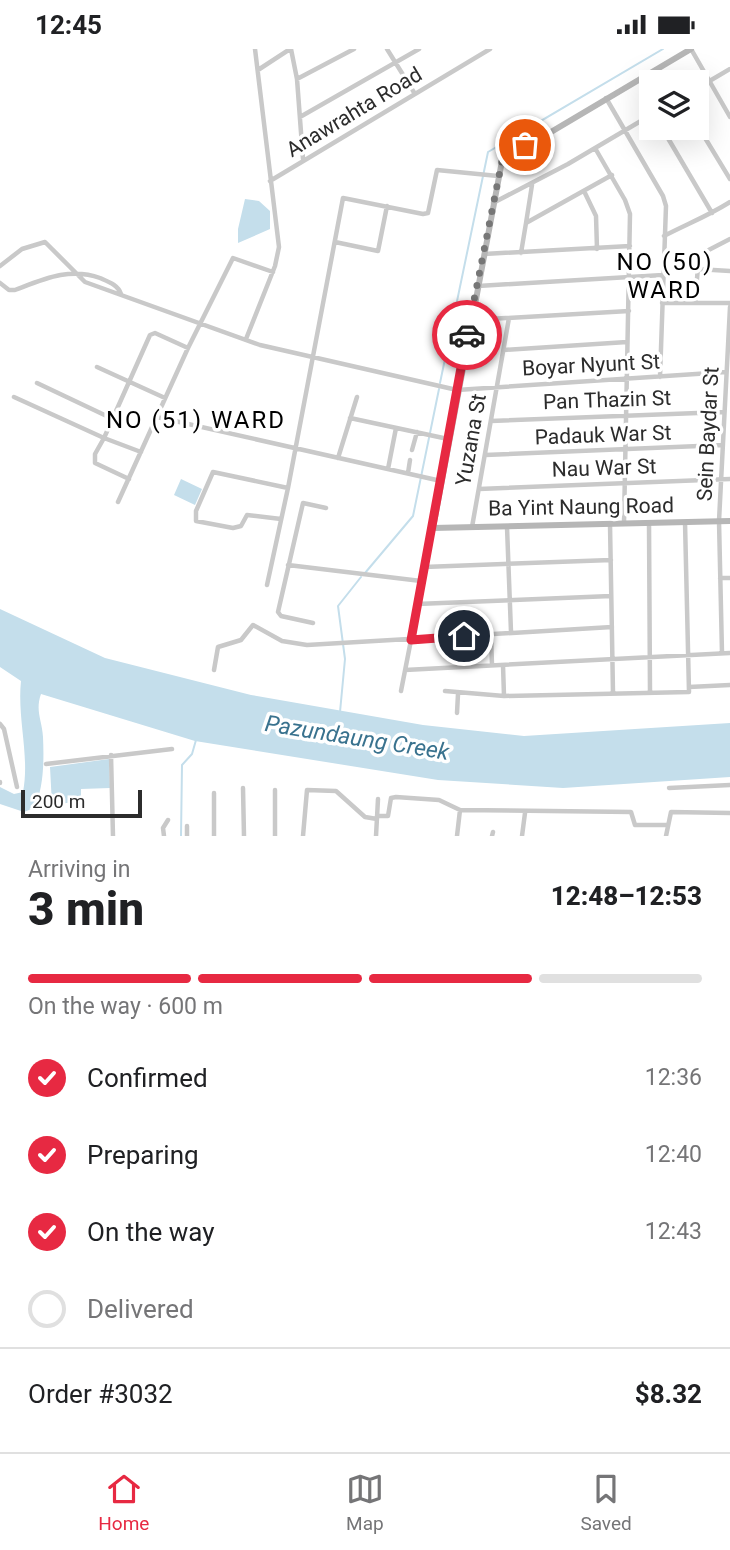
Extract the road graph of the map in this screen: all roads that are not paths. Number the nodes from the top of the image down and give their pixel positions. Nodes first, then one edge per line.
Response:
1 (255, 49) edge
2 (291, 49) edge
3 (354, 49) edge
4 (387, 49) edge
5 (419, 49) edge
6 (490, 49) edge
7 (691, 49) edge
8 (395, 63) junction
9 (730, 69) edge
10 (258, 70) junction
11 (703, 70) edge
12 (297, 79) junction
13 (709, 81) joint
14 (415, 94) junction
15 (606, 98) junction
16 (300, 117) junction
17 (730, 117) edge
18 (639, 122) edge
19 (623, 131) junction
20 (669, 140) edge
21 (706, 140) edge
22 (595, 148) junction
23 (303, 160) junction
24 (612, 175) junction
25 (498, 176) junction
26 (730, 179) edge
27 (270, 181) junction
28 (533, 184) junction
29 (584, 191) junction
30 (730, 202) edge
31 (492, 203) junction
32 (387, 206) junction
33 (712, 213) junction
34 (526, 223) junction
35 (664, 236) junction
36 (730, 239) edge
37 (335, 242) junction
38 (630, 246) junction
39 (597, 249) junction
40 (521, 253) junction
41 (482, 254) junction
42 (0, 266) edge
43 (697, 269) junction
44 (730, 271) edge
45 (72, 272) junction
46 (273, 272) junction
47 (663, 275) junction
48 (630, 278) junction
49 (0, 283) edge
50 (476, 286) junction
51 (662, 303) junction
52 (695, 303) junction
53 (730, 305) edge
54 (629, 311) junction
55 (509, 318) junction
56 (470, 320) junction
57 (200, 323) junction
58 (246, 339) junction
59 (627, 342) junction
60 (188, 348) junction
61 (504, 350) junction
62 (313, 359) junction
63 (97, 367) dead end
64 (726, 372) junction
65 (660, 377) junction
66 (626, 379) junction
67 (129, 382) junction
68 (37, 383) dead end
69 (497, 386) junction
70 (457, 390) junction
71 (14, 397) dead end
72 (357, 397) dead end
73 (165, 398) junction
74 (724, 412) junction
75 (625, 415) junction
76 (157, 417) junction
77 (350, 418) junction
78 (113, 419) junction
79 (491, 421) junction
80 (396, 428) junction
81 (417, 432) junction
82 (104, 438) junction
83 (448, 439) junction
84 (723, 446) junction
85 (296, 449) junction
86 (412, 450) dead end
87 (624, 450) junction
88 (141, 452) junction
89 (485, 455) junction
90 (338, 458) junction
91 (411, 460) dead end
92 (388, 469) junction
93 (408, 474) junction
94 (129, 479) junction
95 (730, 479) edge
96 (722, 480) junction
97 (441, 481) junction
98 (624, 483) junction
99 (288, 488) junction
100 (479, 489) junction
101 (118, 502) dead end
102 (326, 508) dead end
103 (281, 519) junction
104 (719, 521) junction
105 (730, 521) edge
106 (685, 522) junction
107 (649, 523) junction
108 (610, 524) junction
109 (624, 524) junction
110 (475, 527) junction
111 (508, 527) junction
112 (433, 528) junction
113 (611, 560) junction
114 (509, 564) junction
115 (288, 565) junction
116 (424, 567) junction
117 (720, 578) junction
118 (730, 578) edge
119 (421, 581) junction
120 (267, 585) dead end
121 (611, 596) junction
122 (510, 600) junction
123 (417, 604) junction
124 (313, 623) dead end
125 (612, 627) junction
126 (511, 632) junction
127 (491, 634) junction
128 (411, 640) junction
129 (722, 653) junction
130 (730, 653) edge
131 (688, 655) junction
132 (650, 657) junction
133 (613, 658) junction
134 (503, 664) junction
135 (492, 665) junction
136 (215, 670) dead end
137 (405, 670) junction
138 (730, 685) edge
139 (689, 689) junction
140 (401, 691) dead end
141 (445, 691) dead end
142 (613, 693) junction
143 (650, 693) junction
144 (458, 694) junction
145 (504, 696) junction
146 (457, 713) dead end
147 (0, 725) edge
148 (8, 746) junction
149 (172, 749) dead end
150 (0, 750) edge
151 (111, 755) junction
152 (46, 764) dead end
153 (730, 785) edge
154 (17, 787) dead end
155 (243, 788) dead end
156 (669, 788) dead end
157 (275, 790) dead end
158 (214, 793) dead end
159 (377, 799) dead end
160 (460, 810) junction
161 (525, 812) junction
162 (730, 813) edge
163 (377, 817) junction
164 (168, 820) dead end
165 (667, 825) junction
166 (187, 826) dead end
167 (113, 836) edge
168 (164, 836) edge
169 (187, 836) edge
170 (214, 836) edge
171 (244, 836) edge
172 (275, 836) edge
173 (303, 836) edge
174 (376, 836) edge
175 (457, 836) edge
176 (522, 836) edge
177 (666, 836) edge

1 - 10 street
2 - 10 street
2 - 12 street
3 - 12 street
4 - 8 street
5 - 8 street
6 - 14 street, Anawrahta Road
7 - 11 street
7 - 15 main road
8 - 14 street
8 - 16 street
9 - 13 street
10 - 27 street
12 - 16 street
13 - 17 street
14 - 23 street, Anawrahta Road
15 - 19 street
15 - 25 main road
16 - 23 street
18 - 19 street
19 - 22 street
19 - 35 street
20 - 33 street
21 - 26 street
22 - 24 street
22 - 28 street
23 - 27 street, Anawrahta Road
24 - 29 street
24 - 38 street
25 - 31 main road
25 - 32 street
27 - 46 street
28 - 31 street
28 - 34 street
29 - 34 street
29 - 39 street
30 - 33 street
31 - 41 main road
32 - 37 street
32 - 37 street
33 - 35 street
34 - 40 street
35 - 47 street
36 - 43 street
37 - 62 street
38 - 39 street
38 - 48 street
39 - 40 street
40 - 41 street
41 - 50 main road
42 - 45 street, Boyar Nyunt St
43 - 44 street
43 - 52 street
45 - 49 street
45 - 57 street, Boyar Nyunt St
46 - 57 street
46 - 58 street
47 - 48 street
47 - 51 street
48 - 50 street
48 - 54 street
50 - 56 main road
51 - 52 street
51 - 65 street
52 - 53 street
53 - 64 street, Sein Baydar St
54 - 55 street
54 - 59 street
55 - 56 street
55 - 61 street, Yuzana St
56 - 70 main road
57 - 58 street, Boyar Nyunt St
57 - 60 street
58 - 62 street, Boyar Nyunt St
59 - 61 street
59 - 66 street
60 - 67 street
60 - 73 street
61 - 69 street, Yuzana St
62 - 70 street, Boyar Nyunt St
62 - 85 street
63 - 67 street
64 - 65 street, Boyar Nyunt St
64 - 74 street, Sein Baydar St
65 - 66 street, Boyar Nyunt St
66 - 69 street, Boyar Nyunt St
66 - 75 street
67 - 73 street
67 - 78 street
68 - 78 street
69 - 70 street, Boyar Nyunt St
69 - 79 street, Yuzana St
70 - 83 main road
71 - 82 street
72 - 77 street
73 - 76 street
74 - 75 street, Pan Thazin St
74 - 84 street, Sein Baydar St
75 - 79 street, Pan Thazin St
75 - 87 street
76 - 85 street
76 - 88 street
77 - 80 street
77 - 90 street
78 - 82 street
79 - 89 street, Yuzana St
80 - 81 street
80 - 92 street
81 - 83 street
81 - 86 street
82 - 88 street
82 - 94 street
83 - 97 main road
84 - 87 street, Padauk War St
84 - 96 street, Sein Baydar St
85 - 90 street
85 - 99 street
87 - 89 street, Padauk War St
87 - 98 street
88 - 94 street
89 - 100 street, Yuzana St
90 - 92 street
91 - 93 street
92 - 93 street
93 - 97 street
94 - 101 street
95 - 96 street, Nau War St
96 - 98 street, Nau War St
96 - 104 street, Sein Baydar St
97 - 112 main road
98 - 100 street, Nau War St
98 - 109 street
99 - 103 street
99 - 103 street
100 - 110 street, Yuzana St
102 - 115 street
103 - 120 street
104 - 105 main road, Ba Yint Naung Road
104 - 106 main road, Ba Yint Naung Road
104 - 117 street, Sein Baydar St
106 - 107 main road, Ba Yint Naung Road
106 - 131 street
107 - 109 main road, Ba Yint Naung Road
107 - 132 street
108 - 109 main road, Ba Yint Naung Road
108 - 111 main road, Ba Yint Naung Road
108 - 113 street
110 - 111 main road, Ba Yint Naung Road
110 - 112 main road, Ba Yint Naung Road
111 - 114 street
112 - 116 street
113 - 114 street
113 - 121 street
114 - 116 street
114 - 122 street
115 - 119 street
115 - 124 street
116 - 119 street
117 - 118 street
117 - 129 street, Sein Baydar St
119 - 123 street
121 - 122 street
121 - 125 street
122 - 123 street
122 - 126 street
123 - 128 street
125 - 126 street
125 - 133 street
126 - 127 street
127 - 128 street
127 - 135 street
128 - 136 street
128 - 137 street
129 - 130 street
129 - 131 street
131 - 132 street
131 - 139 street
132 - 133 street
132 - 143 street
133 - 134 street
133 - 142 street
134 - 135 street
134 - 145 street
135 - 137 street
137 - 140 street
138 - 139 street
139 - 143 street
141 - 144 street
142 - 143 street
142 - 145 street
144 - 145 street
144 - 146 street
147 - 148 street
148 - 150 street
148 - 154 street
149 - 151 street
151 - 152 street
151 - 167 street
153 - 156 street
155 - 171 street
157 - 172 street
158 - 170 street
159 - 163 street
160 - 161 street
160 - 163 street
160 - 175 street
161 - 165 street
161 - 176 street
162 - 165 street
163 - 173 street
163 - 174 street
164 - 168 street
165 - 177 street
166 - 169 street

